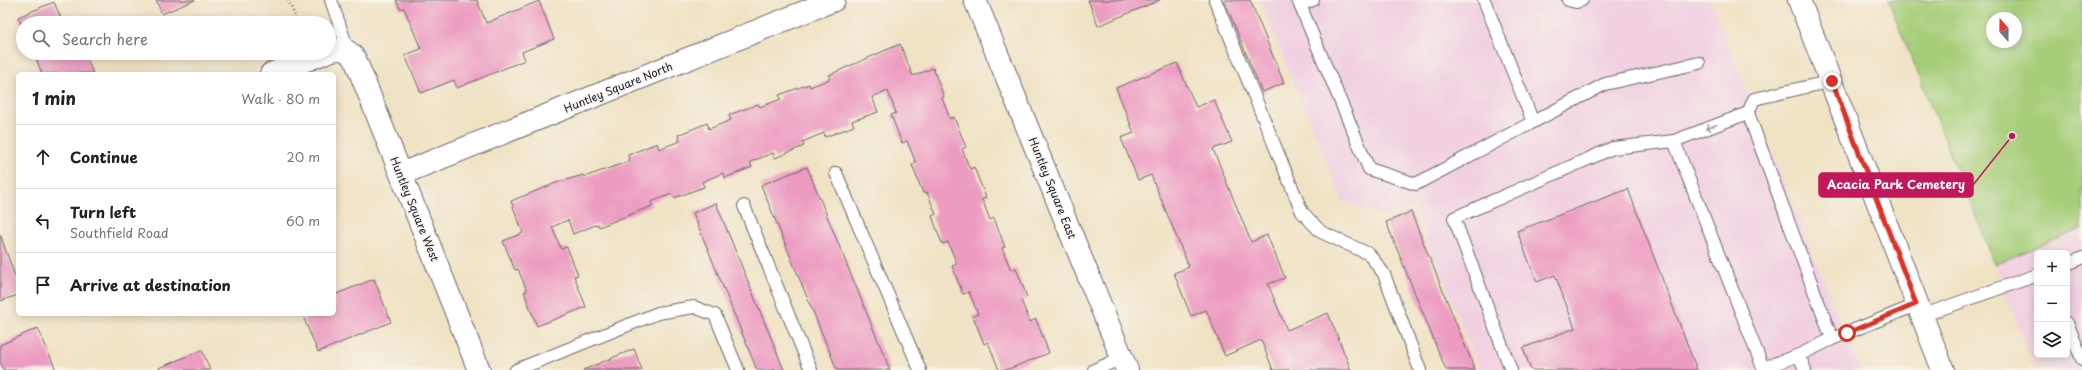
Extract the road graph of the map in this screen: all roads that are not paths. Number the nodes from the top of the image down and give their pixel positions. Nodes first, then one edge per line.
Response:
1 (331, 0) edge
2 (834, 0) edge
3 (1215, 0) edge
4 (1313, 0) edge
5 (1484, 0) edge
6 (1568, 0) edge
7 (1582, 0) edge
8 (1799, 0) edge
9 (977, 3) edge
10 (1299, 3) edge
11 (333, 16) edge
12 (336, 36) edge
13 (338, 51) edge
14 (306, 60) edge
15 (1699, 63) dead end
16 (276, 72) edge
17 (1832, 81) junction
18 (1748, 113) junction
19 (1534, 122) junction
20 (1674, 141) junction
21 (836, 173) dead end
22 (401, 174) junction
23 (744, 206) dead end
24 (2082, 258) edge
25 (2070, 263) edge
26 (2034, 276) edge
27 (1919, 310) junction
28 (2070, 330) edge
29 (1832, 339) junction
30 (1799, 355) junction
31 (2082, 359) edge
32 (1124, 364) edge
33 (480, 370) edge
34 (516, 370) edge
35 (738, 370) edge
36 (811, 370) edge
37 (920, 370) edge
38 (1094, 370) edge
39 (1420, 370) edge
40 (1511, 370) edge
41 (1805, 370) edge
42 (1943, 370) edge

1 - 11 lane
2 - 22 street, Huntley Square North
3 - 39 lane
4 - 10 lane
5 - 19 lane
6 - 7 lane
8 - 17 street
9 - 32 street, Huntley Square East
10 - 19 lane
12 - 13 lane
13 - 22 street, Huntley Square West
14 - 16 street
15 - 19 lane
17 - 18 lane
17 - 27 street
18 -> 20 lane
18 - 29 lane
20 - 30 lane
20 - 40 lane
21 - 37 lane
22 - 33 street, Huntley Square West
23 - 36 lane
24 - 25 lane
26 - 27 lane
27 - 29 lane
27 - 42 street
28 - 31 lane
29 - 30 lane
30 - 41 lane
32 - 38 lane
34 - 35 lane

